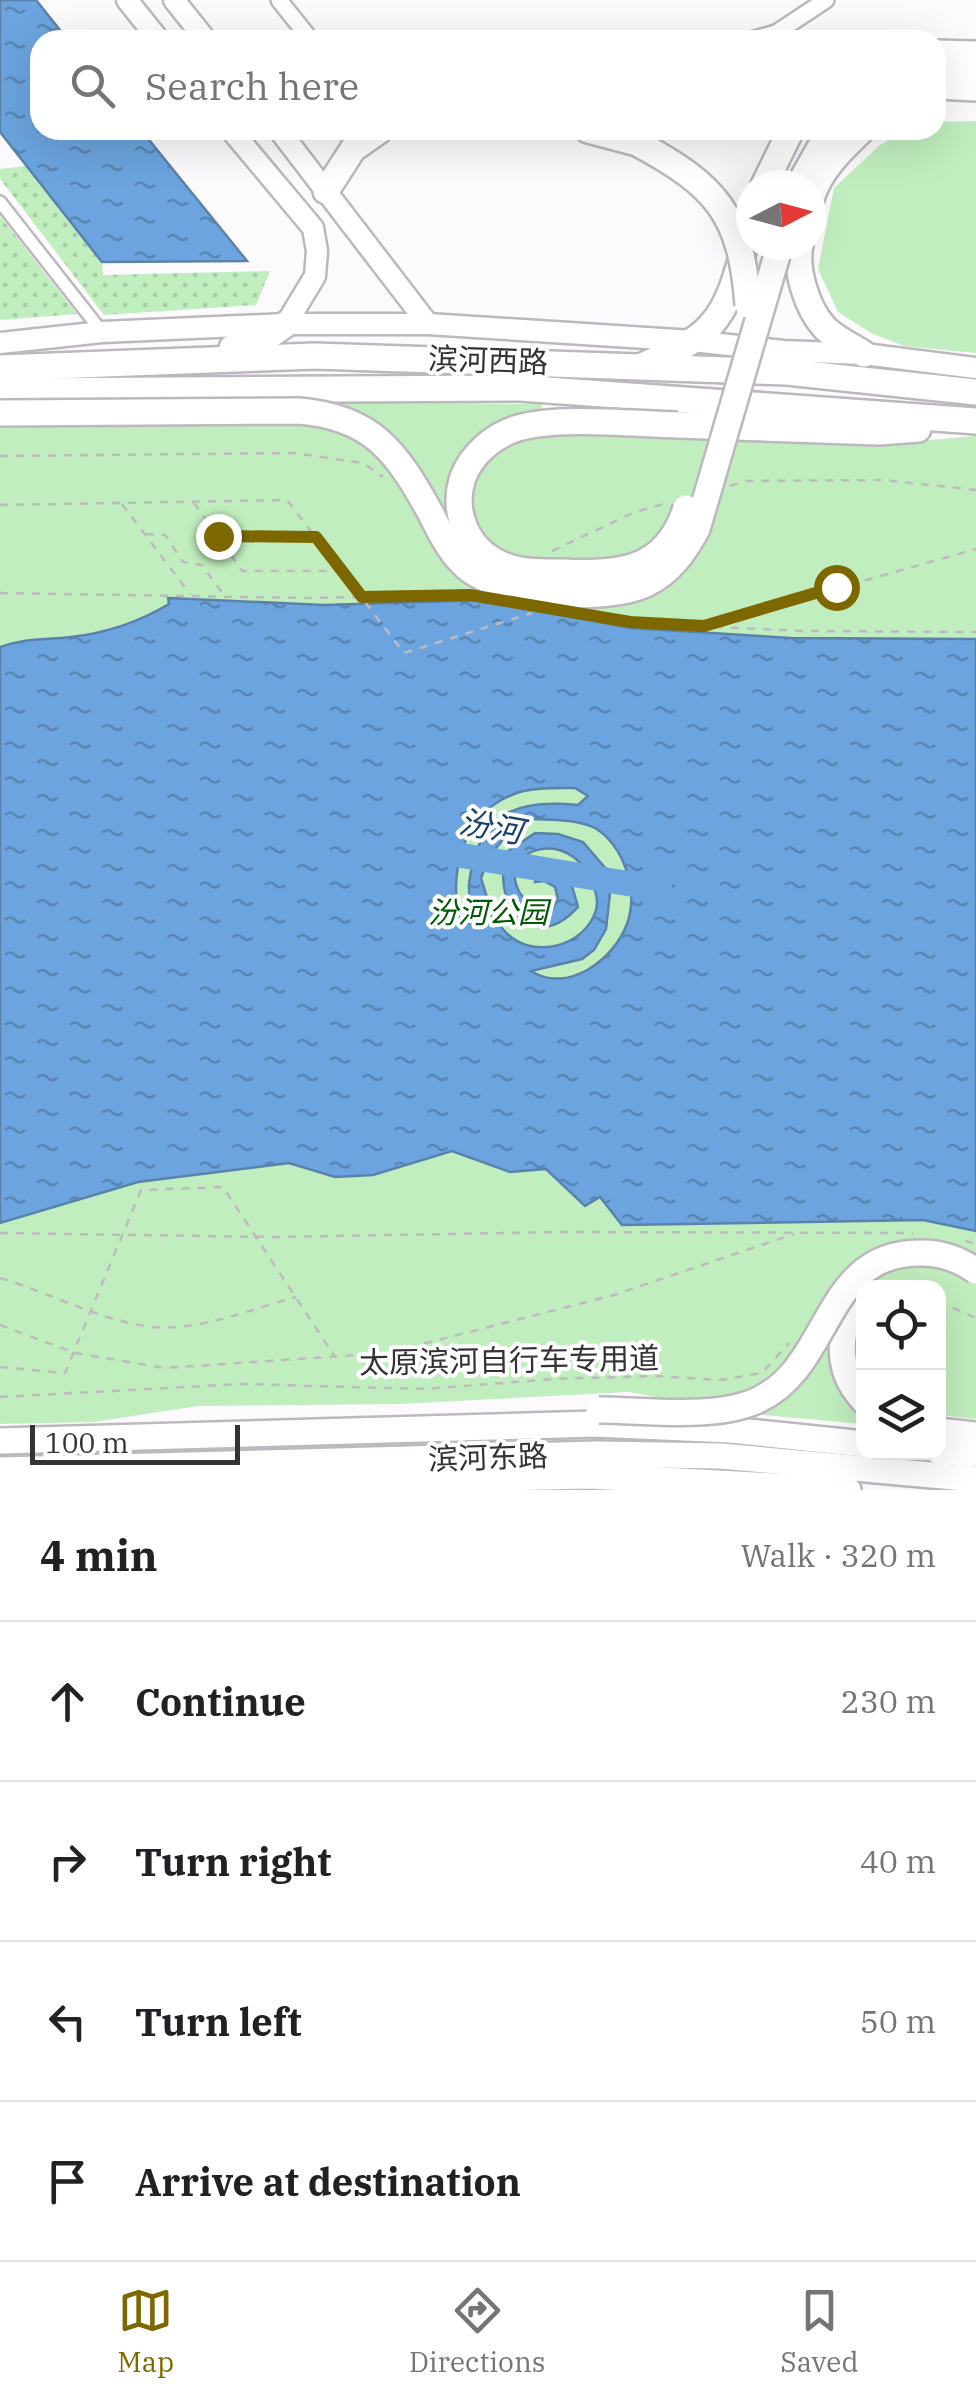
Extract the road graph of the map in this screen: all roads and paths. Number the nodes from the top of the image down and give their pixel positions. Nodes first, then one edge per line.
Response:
1 (127, 0) edge
2 (174, 0) edge
3 (279, 0) edge
4 (826, 0) edge
5 (151, 30) edge
6 (198, 30) edge
7 (303, 30) edge
8 (781, 30) edge
9 (946, 53) edge
10 (976, 54) edge
11 (976, 68) edge
12 (946, 71) edge
13 (946, 86) edge
14 (976, 88) edge
15 (946, 100) edge
16 (976, 101) edge
17 (240, 140) edge
18 (286, 140) edge
19 (366, 140) edge
20 (626, 140) edge
21 (786, 140) edge
22 (808, 140) edge
23 (825, 140) edge
24 (852, 140) edge
25 (771, 170) edge
26 (792, 170) edge
27 (808, 170) edge
28 (826, 170) edge
29 (326, 191) junction
30 (0, 202) edge
31 (739, 260) edge
32 (762, 260) edge
33 (776, 260) edge
34 (798, 260) edge
35 (748, 305) junction
36 (286, 324) junction
37 (428, 324) junction
38 (102, 332) junction
39 (692, 341) junction
40 (0, 343) edge
41 (864, 354) junction
42 (152, 362) junction
43 (641, 367) junction
44 (0, 368) edge
45 (976, 368) edge
46 (0, 392) edge
47 (976, 392) edge
48 (0, 413) edge
49 (69, 413) junction
50 (976, 423) edge
51 (0, 456) edge
52 (386, 478) dead end
53 (728, 486) dead end
54 (976, 490) edge
55 (194, 502) junction
56 (672, 502) dead end
57 (121, 503) junction
58 (0, 506) edge
59 (144, 534) junction
60 (218, 536) junction
61 (316, 537) junction
62 (976, 549) edge
63 (546, 554) dead end
64 (342, 571) junction
65 (0, 593) edge
66 (191, 595) junction
67 (470, 595) dead end
68 (224, 596) junction
69 (362, 597) junction
70 (548, 608) dead end
71 (580, 614) dead end
72 (704, 626) junction
73 (976, 632) edge
74 (800, 1232) junction
75 (0, 1233) edge
76 (926, 1234) dead end
77 (124, 1235) junction
78 (256, 1237) junction
79 (961, 1240) dead end
80 (976, 1244) edge
81 (976, 1271) edge
82 (0, 1278) edge
83 (882, 1280) edge
84 (976, 1292) edge
85 (296, 1298) junction
86 (856, 1305) edge
87 (946, 1305) edge
88 (92, 1312) junction
89 (976, 1318) edge
90 (0, 1325) edge
91 (800, 1330) dead end
92 (75, 1352) junction
93 (336, 1358) junction
94 (0, 1367) edge
95 (856, 1390) edge
96 (0, 1397) edge
97 (946, 1432) edge
98 (976, 1434) edge
99 (178, 1437) junction
100 (0, 1441) edge
101 (856, 1443) edge
102 (946, 1452) edge
103 (976, 1454) edge
104 (559, 1456) junction
105 (0, 1470) edge
106 (976, 1479) edge
107 (684, 1480) junction
108 (741, 1486) edge
109 (0, 1489) edge
110 (848, 1490) edge

1 - 5 street
2 - 6 street
3 - 7 street
4 - 8 street
9 - 10 highway
11 - 12 highway
13 - 14 highway
15 - 16 highway
17 - 36 street
18 - 29 street
19 - 29 highway
20 - 35 highway, bridge
21 - 25 highway
22 - 26 highway
23 - 27 highway
24 - 28 highway
29 - 37 street
30 - 38 street
31 - 39 highway
32 - 35 highway
33 - 49 highway, bridge
34 - 41 highway
35 - 50 highway, bridge
36 - 37 street
36 - 38 street
36 - 42 highway
37 - 39 street
38 - 40 street
39 - 41 street
39 - 43 highway
41 - 45 street
42 - 43 highway, 滨河西路
42 - 44 highway, 滨河西路
43 - 47 highway, 滨河西路
46 - 49 highway
46 - 50 highway, 滨河西路
48 - 49 highway, bridge
51 - 52 path
53 - 54 path
55 - 57 path
55 - 60 path
55 - 61 path
56 - 63 path
57 - 58 path
57 - 59 path
59 - 66 path
59 - 68 path
60 - 61 path
60 - 64 path
61 - 64 path
62 - 72 path
64 - 69 path
65 - 66 path
66 - 68 path
67 - 69 path
68 - 69 path
69 - 70 path
71 - 72 path
72 - 73 path
74 - 76 path
74 - 78 path
74 - 93 path
75 - 77 path
77 - 78 path
77 - 78 path
77 - 88 path
78 - 85 path
79 - 80 path
81 - 99 highway, bridge
82 - 88 path
83 - 84 highway
85 - 88 path
85 - 93 path
86 - 95 highway
87 - 89 path
88 - 92 path
90 - 92 path
91 - 96 path, 太原滨河自行车专用道
92 - 93 path
92 - 94 path
97 - 98 highway
99 - 100 highway, 滨河东路
99 - 101 highway, 滨河东路
102 - 103 highway
104 - 105 highway, 滨河东路
104 - 106 highway, 滨河东路
104 - 107 highway
107 - 108 highway
107 - 109 highway
108 - 110 highway

